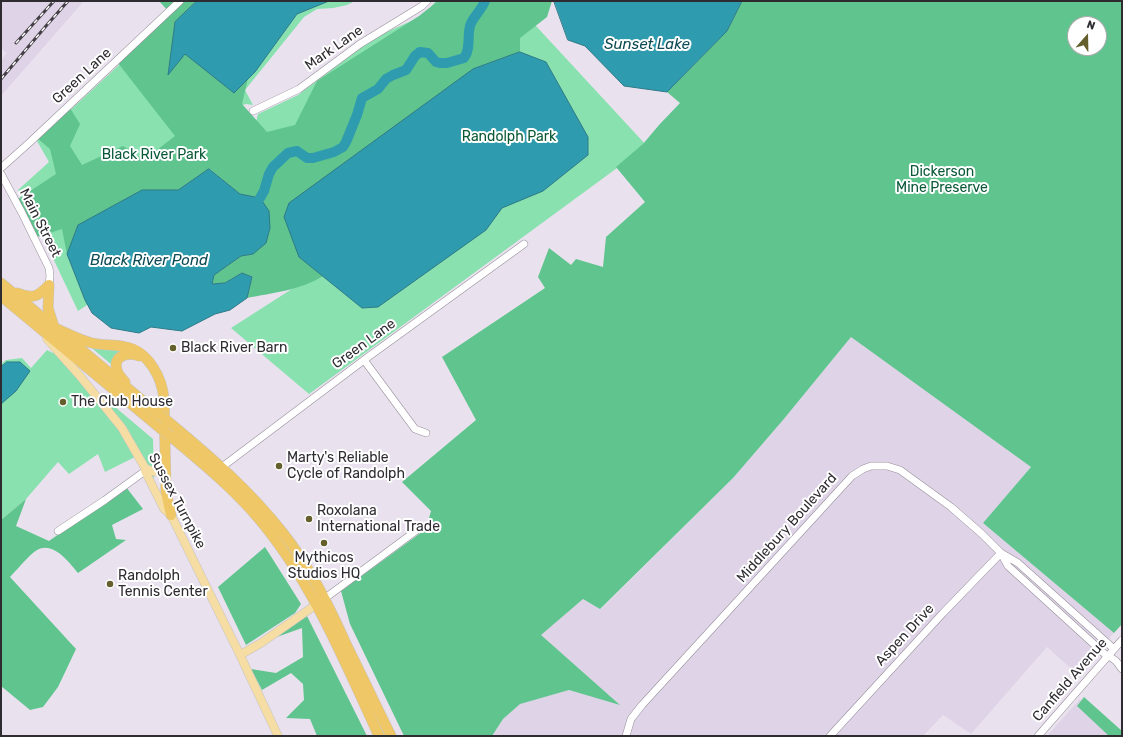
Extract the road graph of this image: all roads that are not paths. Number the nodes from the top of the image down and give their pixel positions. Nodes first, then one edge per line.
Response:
1 (180, 1) edge
2 (427, 1) edge
3 (253, 111) dead end
4 (1, 168) edge
5 (1, 174) edge
6 (524, 244) dead end
7 (1, 283) edge
8 (49, 285) junction
9 (5, 293) edge
10 (30, 320) junction
11 (54, 327) junction
12 (145, 358) junction
13 (364, 360) junction
14 (137, 396) junction
15 (426, 433) dead end
16 (222, 467) junction
17 (165, 468) junction
18 (145, 469) junction
19 (171, 515) junction
20 (421, 527) dead end
21 (58, 531) dead end
22 (1001, 553) junction
23 (320, 601) junction
24 (1122, 640) edge
25 (1111, 653) junction
26 (240, 655) junction
27 (1122, 661) edge
28 (1122, 669) edge
29 (278, 736) edge
30 (379, 736) edge
31 (390, 736) edge
32 (626, 736) edge
33 (830, 736) edge
34 (1038, 736) edge

1 - 4 street, Green Lane
2 - 3 street, Mark Lane
5 - 8 street, Main Street
6 - 13 street, Green Lane
7 - 9 highway
8 - 9 highway
8 - 11 highway
9 - 10 highway
9 - 11 highway
10 - 18 main road, Sussex Turnpike
10 - 23 highway, bridge
11 - 12 highway
11 - 14 highway
12 - 14 highway
12 - 17 highway
13 - 15 street
13 - 16 street, Green Lane
14 - 16 highway, bridge
16 - 23 highway
17 - 18 main road
17 - 19 highway
18 - 19 main road, Sussex Turnpike
18 - 21 street
19 - 26 main road, Sussex Turnpike
20 - 23 street
22 - 25 street, Middlebury Boulevard
22 - 32 street, Middlebury Boulevard
22 - 33 street, Aspen Drive
23 - 26 main road
23 - 30 highway
23 - 31 highway
24 - 25 street, Canfield Avenue
25 - 27 street
25 - 28 street
25 - 34 street, Canfield Avenue
26 - 29 main road, Sussex Turnpike

